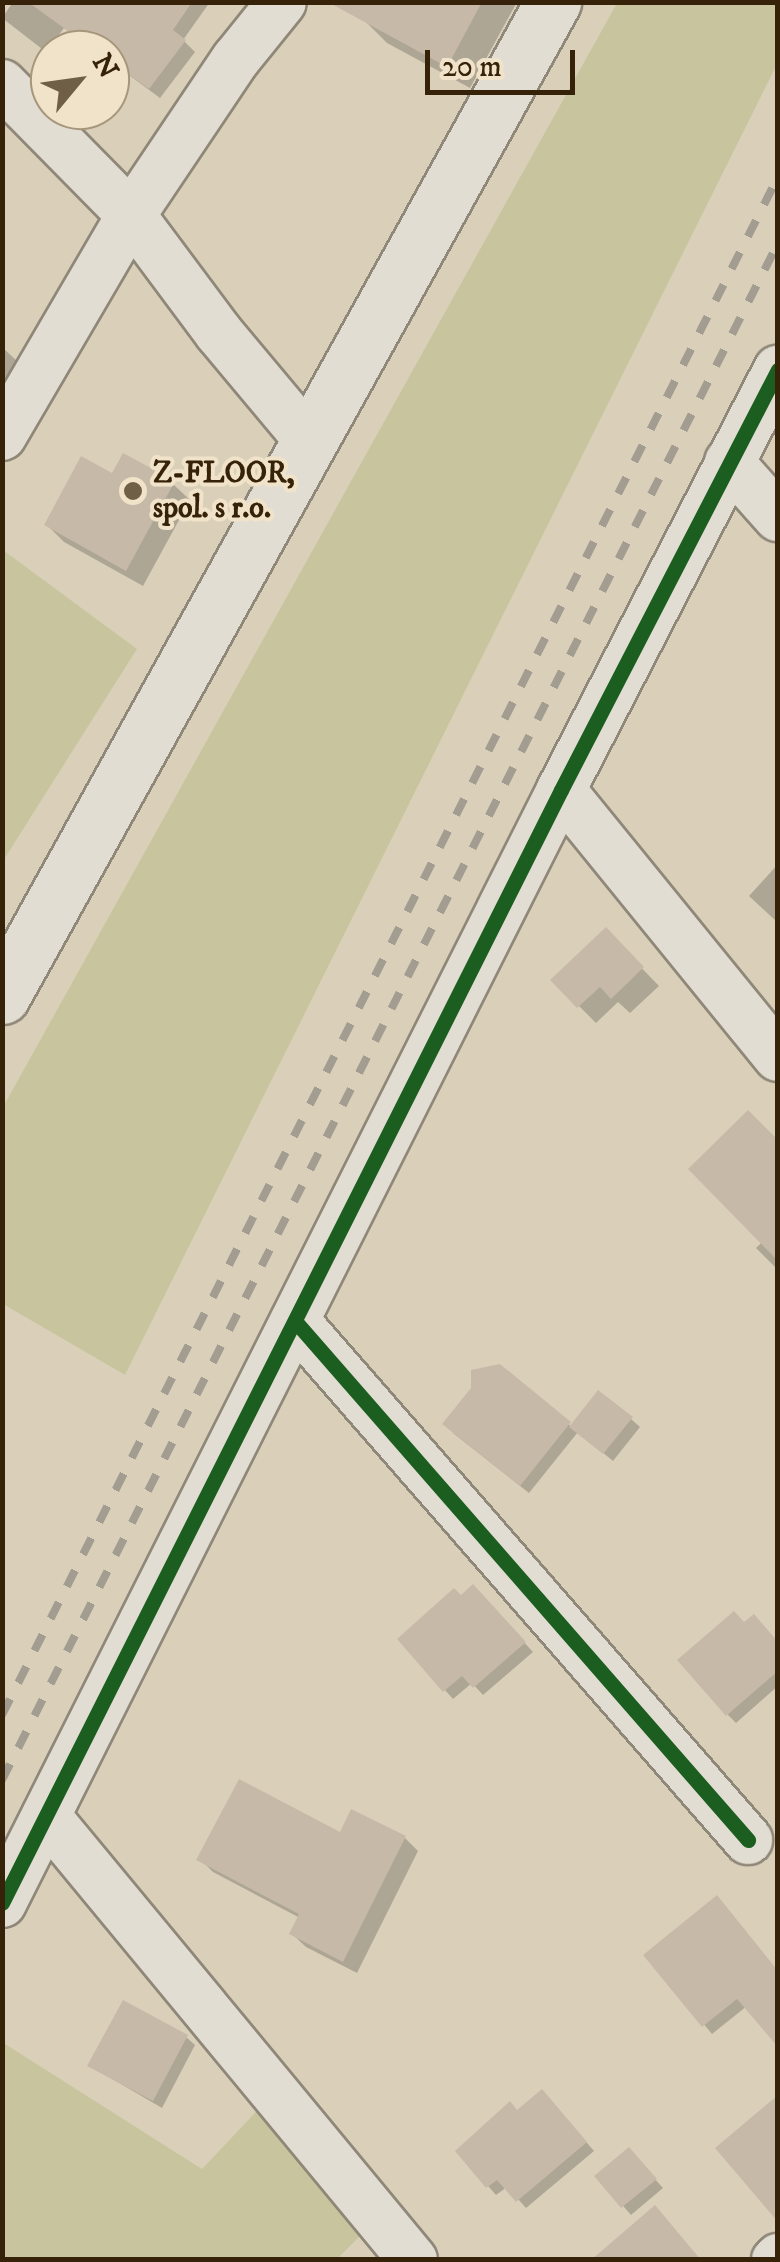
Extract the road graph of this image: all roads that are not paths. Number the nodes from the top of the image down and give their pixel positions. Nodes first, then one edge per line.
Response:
1 (282, 2) edge
2 (553, 2) edge
3 (2, 84) edge
4 (131, 216) junction
5 (778, 370) edge
6 (2, 436) edge
7 (310, 442) junction
8 (730, 462) junction
9 (778, 517) edge
10 (560, 790) junction
11 (2, 996) edge
12 (778, 1057) edge
13 (295, 1321) junction
14 (46, 1816) junction
15 (748, 1840) dead end
16 (2, 1903) edge
17 (413, 2260) edge

1 - 4 street
2 - 7 main road
3 - 4 street
4 - 6 street
4 - 7 street
5 - 8 street
7 - 11 main road
8 - 9 street
8 - 10 street
10 - 12 street
10 - 13 street
13 - 14 street
13 - 15 street
14 - 16 street
14 - 17 street

